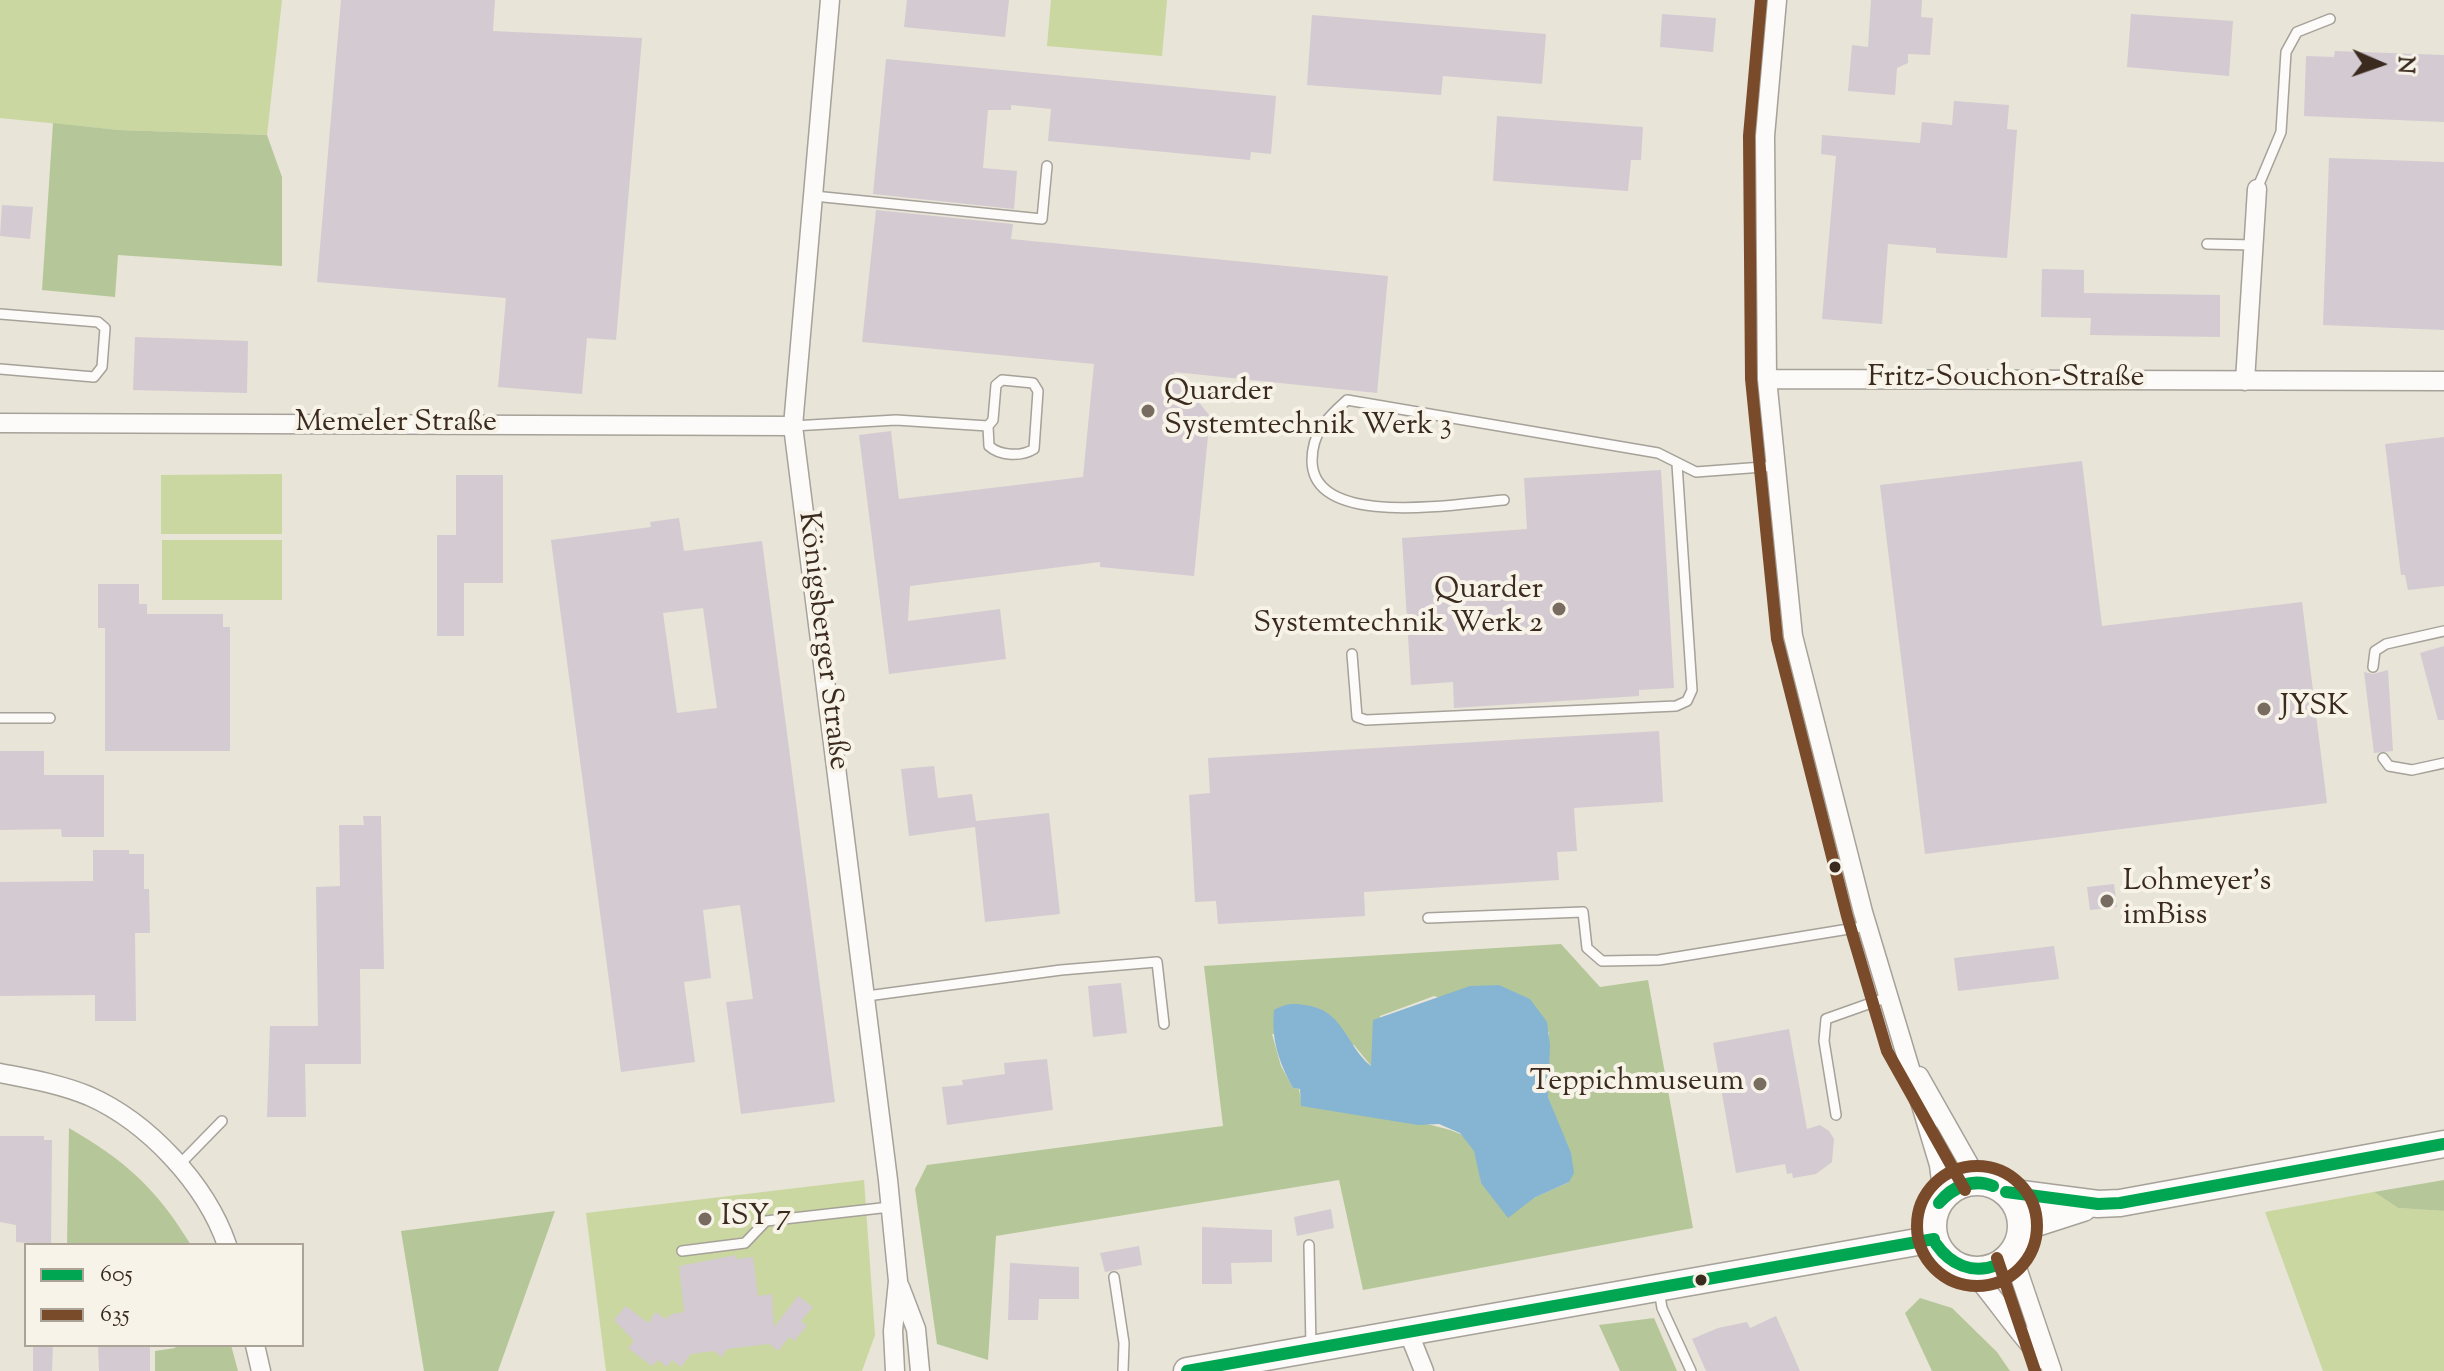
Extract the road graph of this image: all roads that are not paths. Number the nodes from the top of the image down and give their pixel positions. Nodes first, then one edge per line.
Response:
1 (830, 0) edge
2 (1777, 0) edge
3 (2330, 19) dead end
4 (1047, 166) dead end
5 (2257, 189) joint
6 (814, 196) junction
7 (2207, 244) dead end
8 (2253, 245) junction
9 (0, 314) edge
10 (0, 369) edge
11 (1767, 379) junction
12 (2245, 381) junction
13 (2444, 381) edge
14 (0, 423) edge
15 (793, 426) junction
16 (988, 426) junction
17 (1677, 464) junction
18 (1776, 466) junction
19 (1504, 500) dead end
20 (2444, 631) edge
21 (1352, 654) dead end
22 (2373, 667) dead end
23 (0, 718) edge
24 (50, 718) dead end
25 (2383, 758) dead end
26 (2444, 763) edge
27 (1428, 918) dead end
28 (1867, 926) junction
29 (867, 996) junction
30 (1888, 997) junction
31 (1164, 1024) dead end
32 (1902, 1047) junction
33 (0, 1073) edge
34 (1836, 1115) dead end
35 (222, 1121) dead end
36 (2444, 1144) edge
37 (178, 1166) junction
38 (1979, 1182) junction
39 (2006, 1192) junction
40 (1943, 1197) junction
41 (2098, 1204) junction
42 (890, 1207) junction
43 (2021, 1228) junction
44 (1934, 1239) junction
45 (226, 1243) edge
46 (1309, 1245) dead end
47 (682, 1251) dead end
48 (2012, 1253) junction
49 (1971, 1271) junction
50 (1114, 1277) dead end
51 (898, 1281) junction
52 (1658, 1286) junction
53 (1408, 1331) junction
54 (255, 1347) edge
55 (1311, 1348) junction
56 (2050, 1368) edge
57 (261, 1371) edge
58 (895, 1371) edge
59 (920, 1371) edge
60 (1123, 1371) edge
61 (1187, 1371) edge
62 (1424, 1371) edge
63 (1691, 1371) edge

1 - 6 street, Königsberger Straße
2 - 11 street
3 - 5 lane
4 - 6 lane
5 - 8 street
6 - 15 street, Königsberger Straße
7 - 8 lane
8 - 12 street
9 - 10 lane
11 - 12 street, Fritz-Souchon-Straße
11 - 18 street
12 - 13 street, Fritz-Souchon-Straße
14 - 15 street, Memeler Straße
15 - 16 lane
15 - 29 street, Königsberger Straße
16 - 16 lane
17 - 18 lane
17 - 19 lane
17 - 21 lane
18 - 28 street
20 - 22 lane
23 - 24 lane
25 - 26 lane
27 - 28 lane
28 - 30 street
29 - 31 lane
29 - 42 street, Königsberger Straße
30 - 32 street
30 - 34 lane
32 - 38 street
32 - 40 street
33 - 37 street
35 - 37 lane
36 - 41 street
37 - 45 street
38 - 39 street
38 - 40 street
39 - 41 street
39 - 43 street
40 - 44 street
41 - 43 street
42 - 47 lane
42 - 51 street, Königsberger Straße
43 - 48 street
44 - 49 street
44 - 52 street
46 - 55 lane
48 - 49 street
48 - 56 street
49 - 56 street
50 - 60 lane
51 - 58 street, Königsberger Straße
51 - 59 street, Königsberger Straße
52 - 53 street
52 - 63 lane
53 - 55 street
53 - 62 street
54 - 57 street
55 - 61 street

